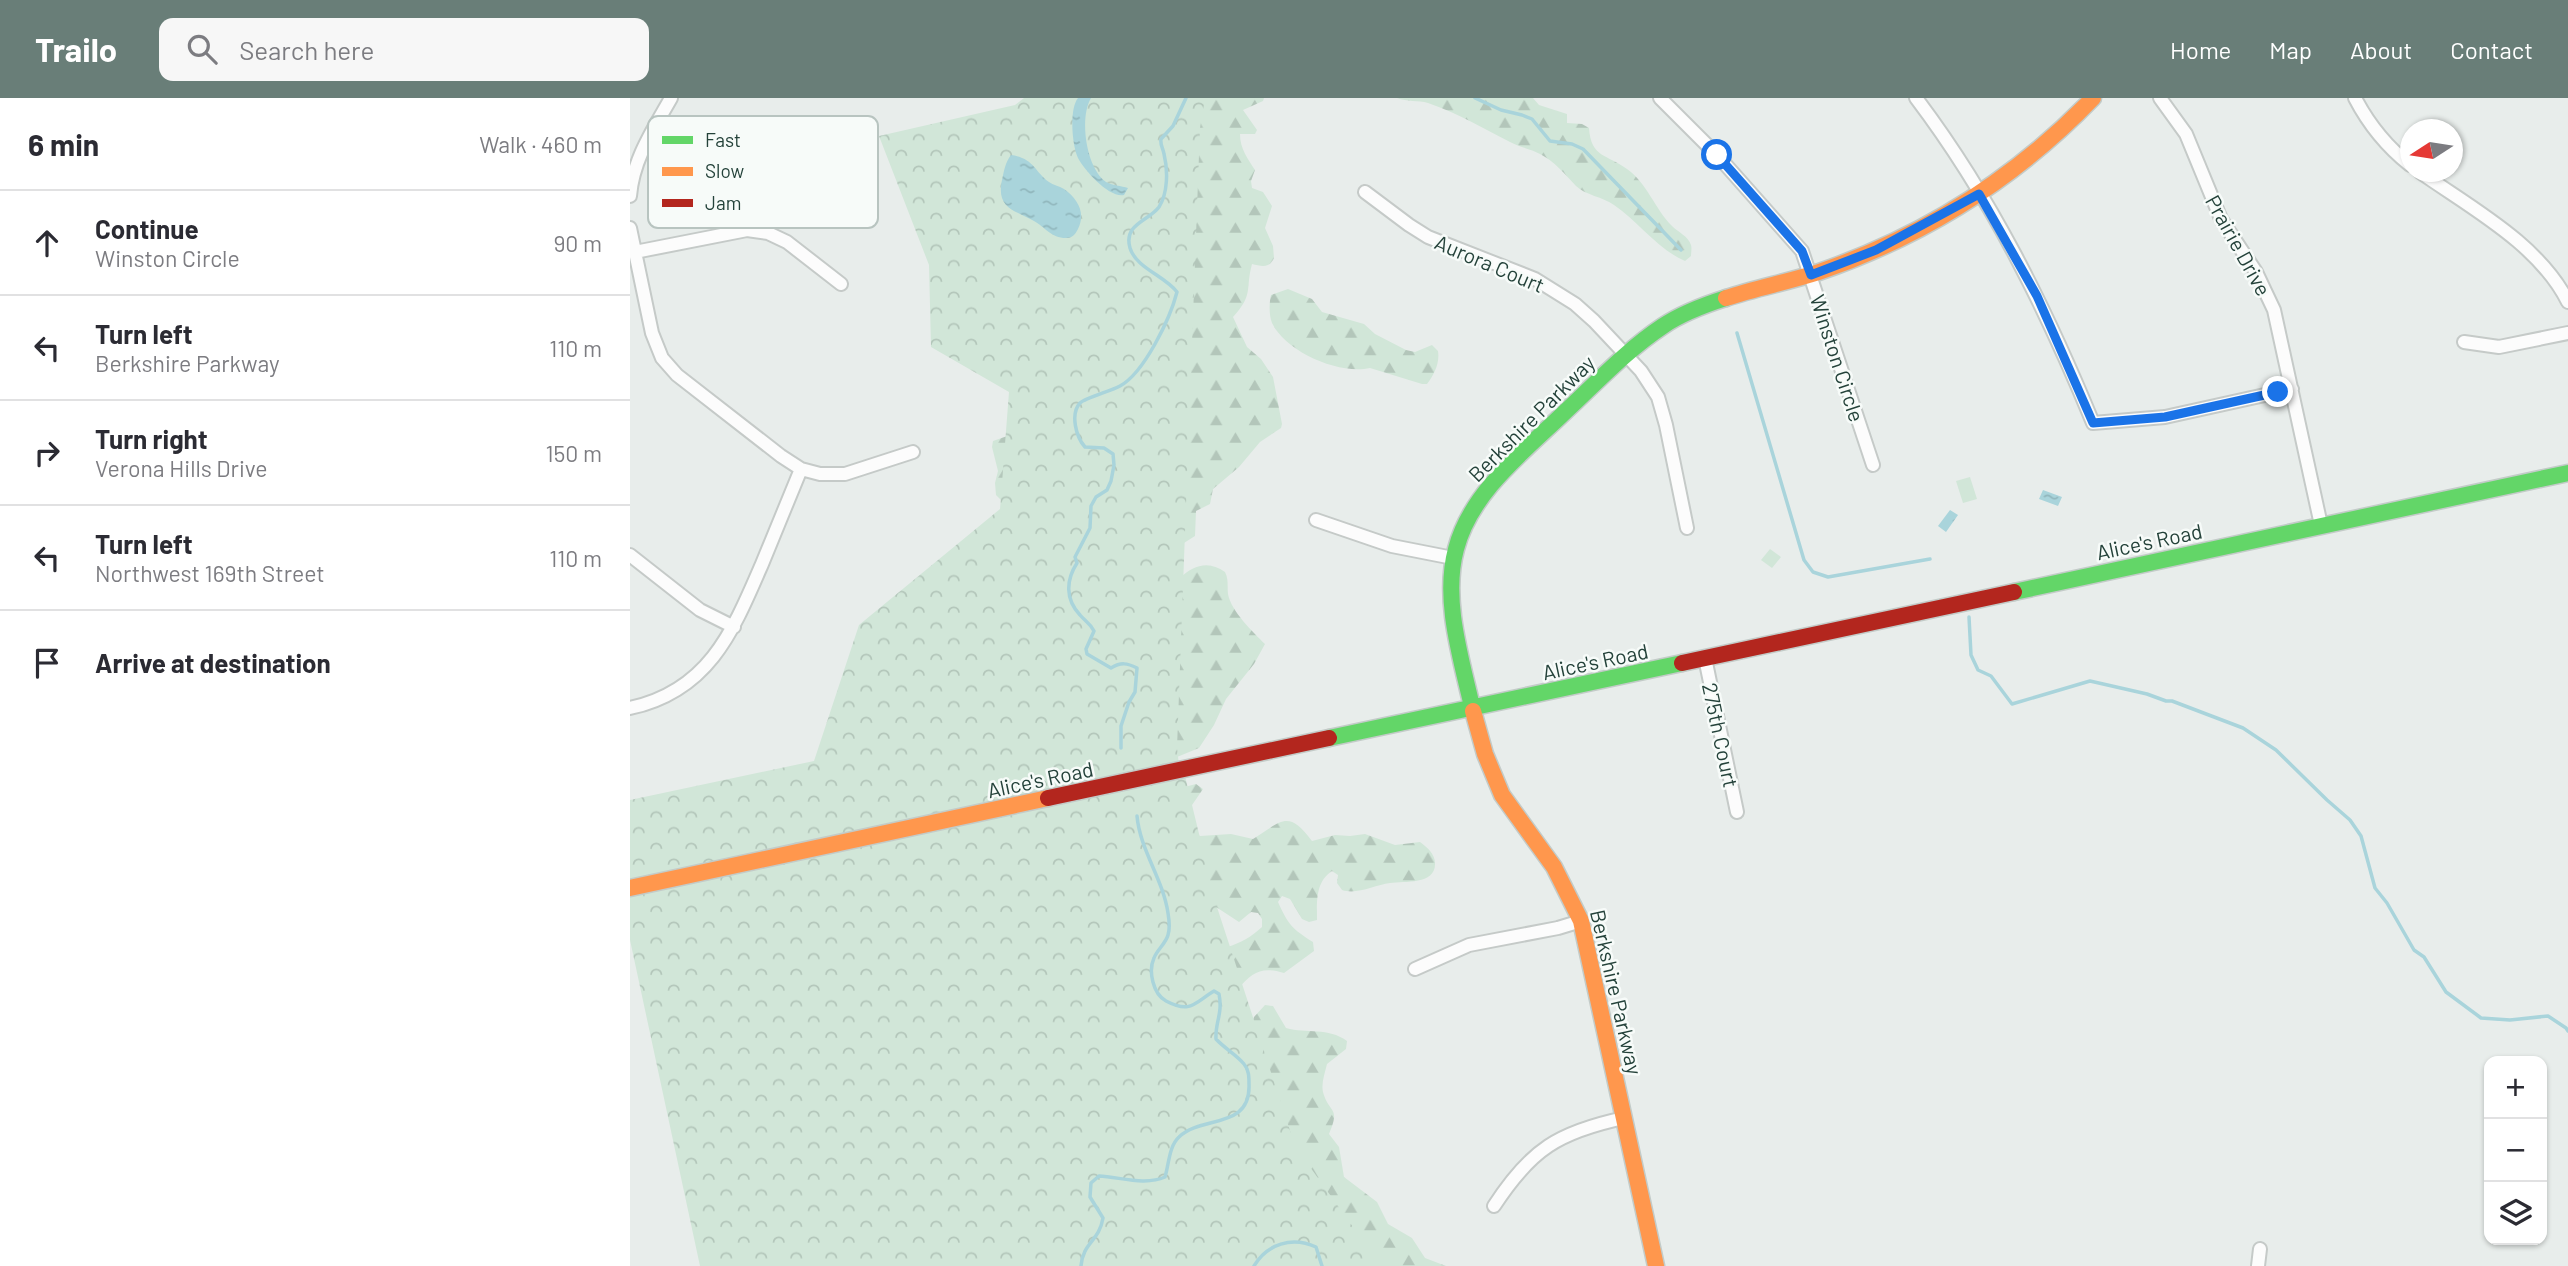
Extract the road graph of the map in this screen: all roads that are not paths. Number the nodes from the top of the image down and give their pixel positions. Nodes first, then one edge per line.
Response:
1 (671, 98) edge
2 (1660, 98) edge
3 (1916, 98) edge
4 (2093, 98) edge
5 (2160, 98) edge
6 (2355, 98) edge
7 (658, 116) edge
8 (648, 130) edge
9 (636, 146) edge
10 (2400, 156) edge
11 (2434, 182) edge
12 (1365, 192) dead end
13 (1979, 194) junction
14 (630, 197) edge
15 (630, 228) edge
16 (635, 252) junction
17 (1811, 275) junction
18 (841, 284) dead end
19 (2568, 302) edge
20 (2568, 333) edge
21 (2464, 342) dead end
22 (1625, 354) junction
23 (2292, 389) junction
24 (913, 452) dead end
25 (1872, 465) dead end
26 (801, 469) junction
27 (2568, 473) edge
28 (1317, 520) dead end
29 (2321, 525) junction
30 (1686, 528) dead end
31 (630, 555) edge
32 (1453, 558) junction
33 (734, 627) junction
34 (1705, 658) junction
35 (630, 708) edge
36 (1472, 709) junction
37 (1737, 812) dead end
38 (630, 888) edge
39 (1581, 921) junction
40 (1415, 970) dead end
41 (1624, 1118) junction
42 (1494, 1206) dead end
43 (2260, 1249) dead end
44 (1656, 1266) edge
45 (2258, 1266) edge

1 - 7 street
2 - 17 street, Winston Circle
3 - 13 street
4 - 13 main road, Berkshire Parkway
5 - 23 street, Prairie Drive
6 - 10 street
8 - 9 street
9 - 14 street
11 - 19 street
12 - 22 street, Aurora Court
13 - 17 main road, Berkshire Parkway
13 - 23 street
15 - 16 street
16 - 18 street
16 - 26 street
17 - 22 main road, Berkshire Parkway
17 - 25 street, Winston Circle
20 - 21 street
22 - 30 street, Aurora Court
22 - 32 main road, Berkshire Parkway
23 - 29 street, Prairie Drive
24 - 26 street
26 - 33 street
27 - 29 main road, Alice's Road
28 - 32 street
29 - 34 main road, Alice's Road
31 - 33 street
32 - 36 main road, Berkshire Parkway
33 - 35 street
34 - 36 main road, Alice's Road
34 - 37 street, 275th Court
36 - 38 main road, Alice's Road
36 - 39 main road, Berkshire Parkway
39 - 40 street
39 - 41 main road, Berkshire Parkway
41 - 42 street
41 - 44 main road, Berkshire Parkway
43 - 45 street

